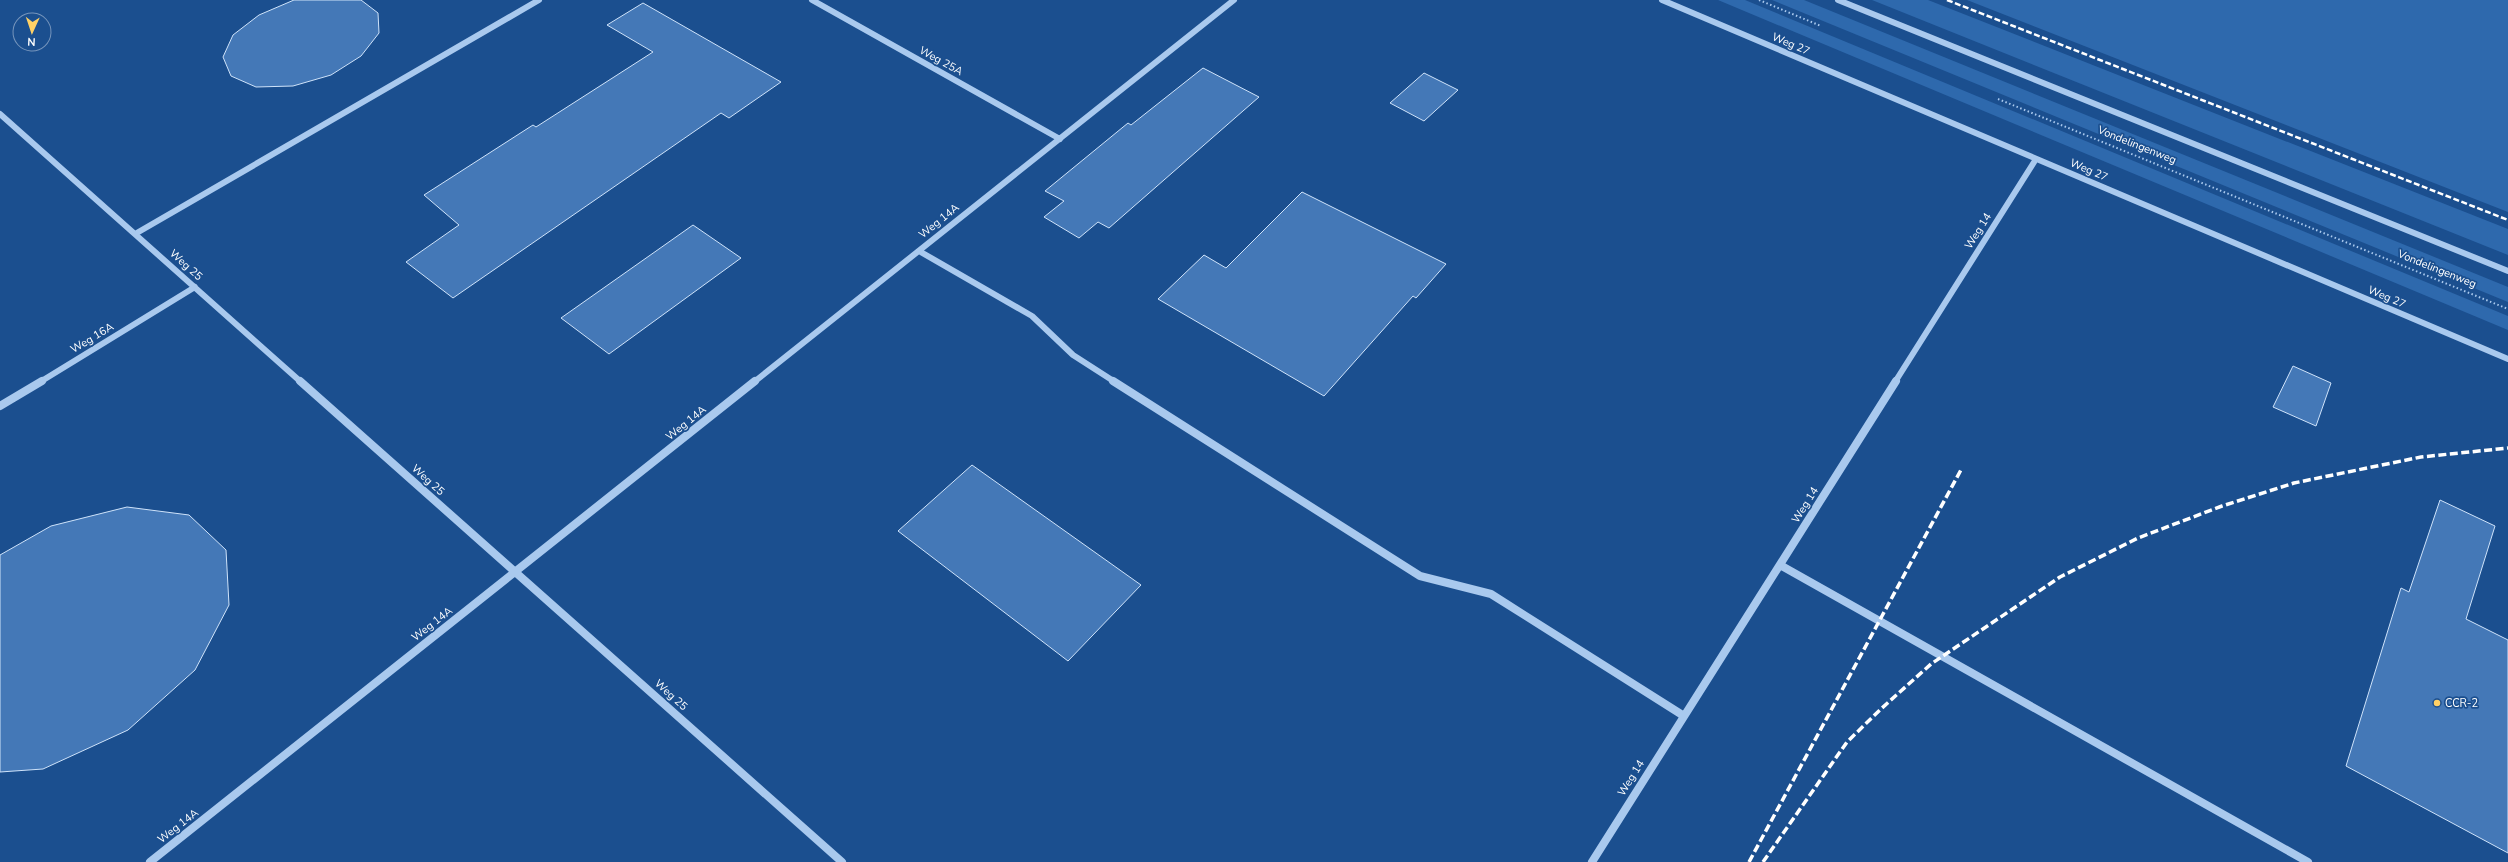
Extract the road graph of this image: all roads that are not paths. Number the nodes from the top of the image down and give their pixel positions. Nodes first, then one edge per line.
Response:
1 (539, 0) edge
2 (812, 0) edge
3 (1234, 0) edge
4 (1662, 0) edge
5 (1838, 0) edge
6 (0, 114) edge
7 (1060, 139) junction
8 (2036, 159) junction
9 (135, 234) junction
10 (919, 251) junction
11 (2508, 271) edge
12 (195, 287) junction
13 (2508, 359) edge
14 (0, 406) edge
15 (1780, 565) junction
16 (516, 572) junction
17 (1684, 716) junction
18 (150, 862) edge
19 (842, 862) edge
20 (1592, 862) edge
21 (2308, 862) edge

1 - 9 street
2 - 7 street, Weg 25A
3 - 7 street, Weg 14A
4 - 8 street, Weg 27
5 - 11 street, Vondelingenweg
6 - 9 street, Weg 25
7 - 10 street, Weg 14A
8 - 13 street, Weg 27
8 - 15 street, Weg 14
9 - 12 street, Weg 25
10 - 16 street, Weg 14A
10 - 17 street
12 - 14 street, Weg 16A
12 - 16 street, Weg 25
15 - 17 street, Weg 14
15 - 21 street
16 - 18 street, Weg 14A
16 - 19 street, Weg 25
17 - 20 street, Weg 14

